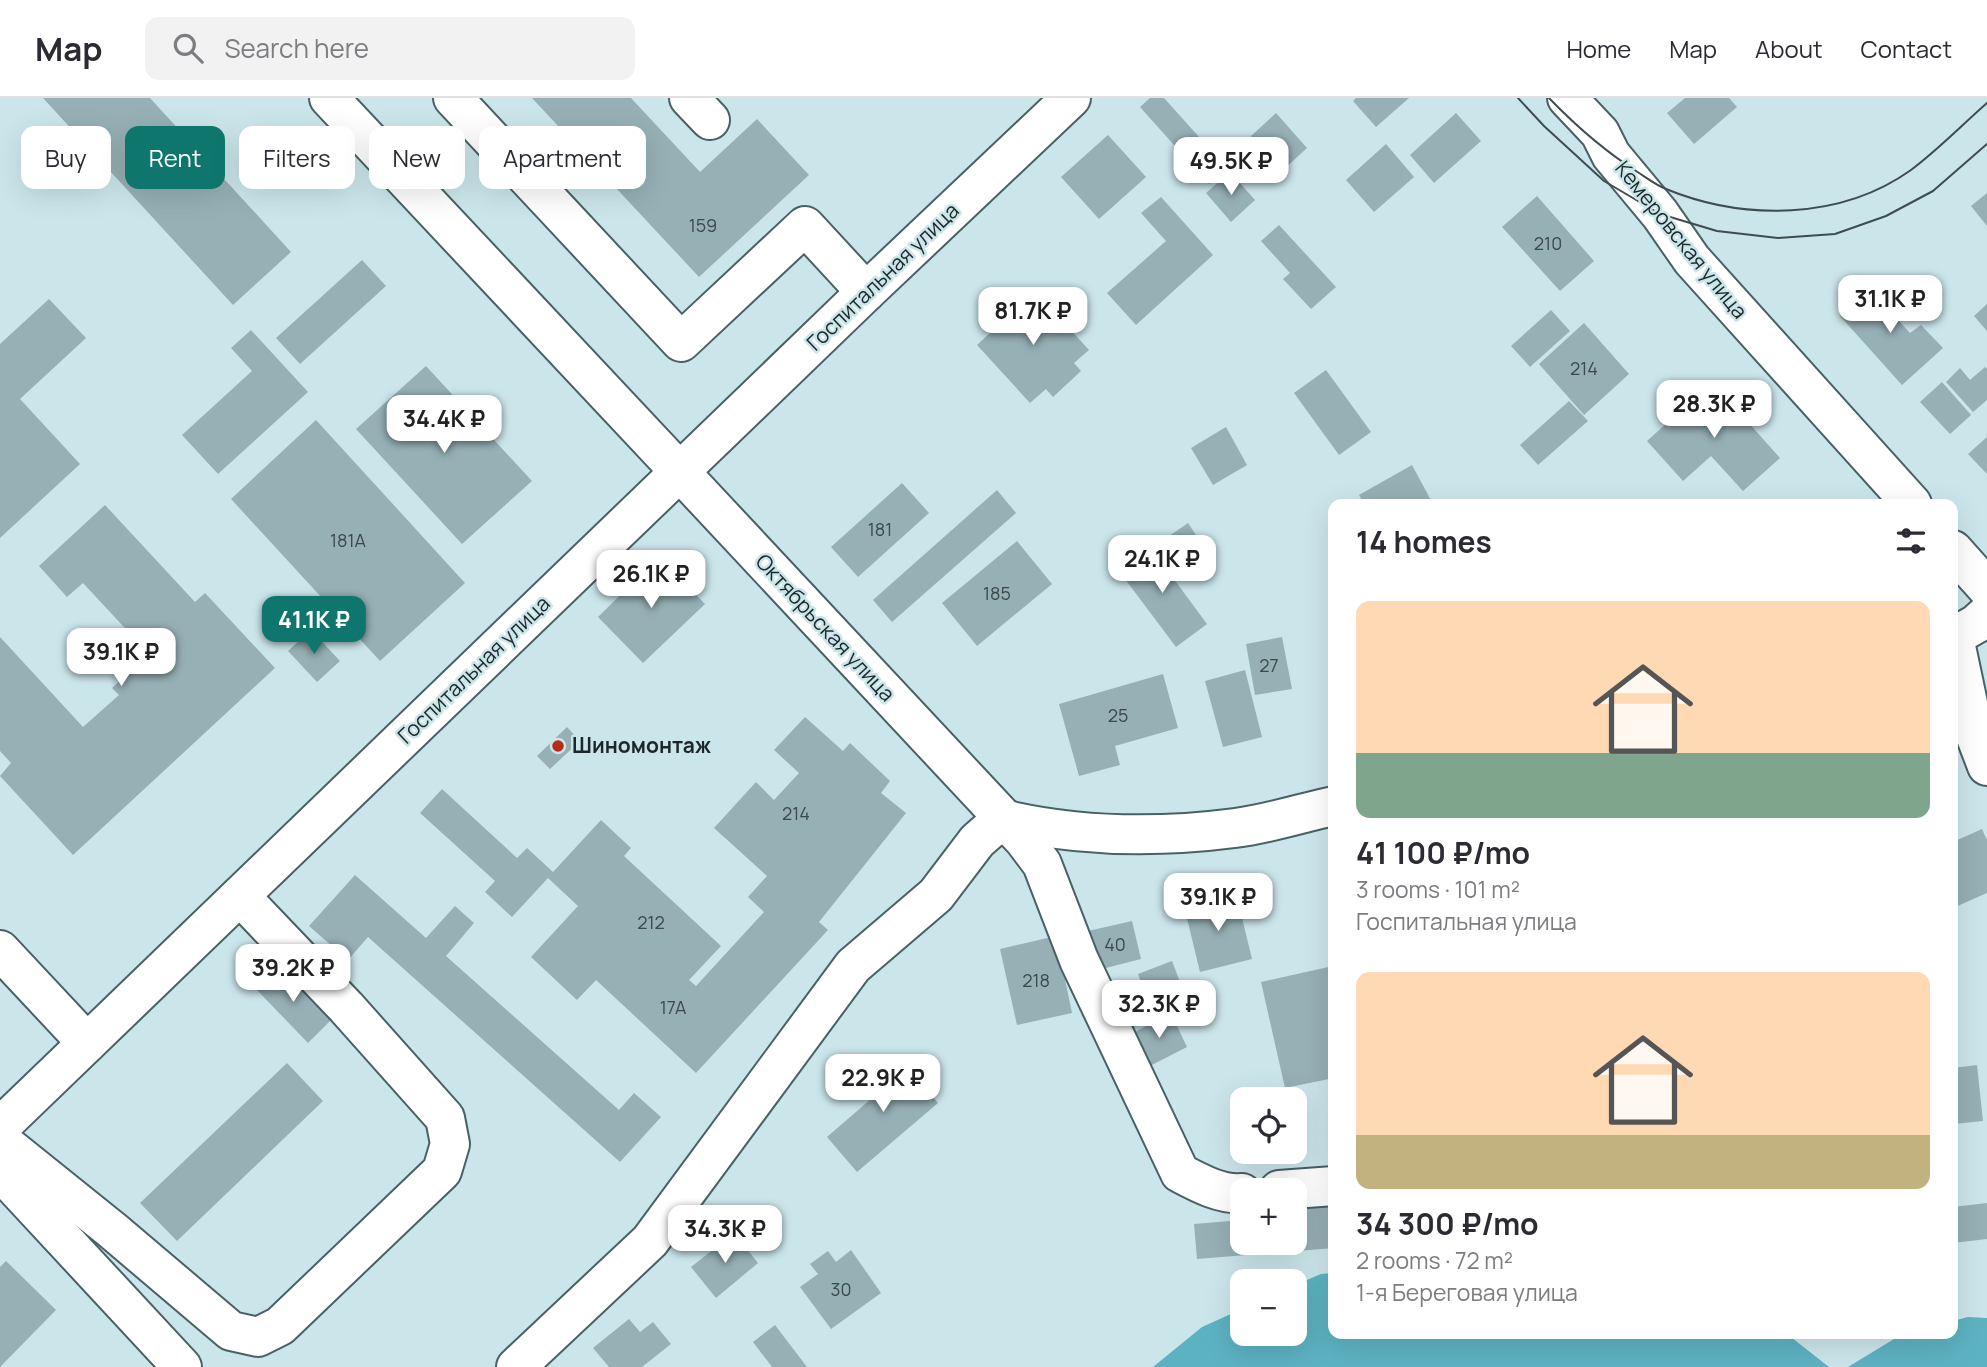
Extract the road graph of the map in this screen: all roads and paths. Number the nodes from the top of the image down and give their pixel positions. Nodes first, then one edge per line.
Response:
1 (329, 98) edge
2 (453, 98) edge
3 (1071, 98) edge
4 (1567, 98) edge
5 (866, 292) junction
6 (680, 472) junction
7 (1907, 499) edge
8 (1958, 556) edge
9 (1987, 588) edge
10 (1987, 614) edge
11 (1958, 634) edge
12 (1958, 660) edge
13 (1987, 766) edge
14 (1328, 807) edge
15 (1002, 819) junction
16 (240, 896) junction
17 (0, 950) edge
18 (88, 1043) junction
19 (0, 1127) edge
20 (0, 1140) edge
21 (0, 1171) edge
22 (1328, 1186) edge
23 (1307, 1188) edge
24 (1230, 1193) edge
25 (181, 1367) edge
26 (516, 1367) edge

1 - 6 street, Октябрьская улица
2 - 5 street
3 - 5 street, Госпитальная улица
4 - 7 street, Кемеровская улица
5 - 6 street, Госпитальная улица
6 - 15 street, Октябрьская улица
6 - 16 street, Госпитальная улица
8 - 9 street
10 - 11 street
12 - 13 street
14 - 15 street
15 - 24 street, Октябрьская улица
15 - 26 street
16 - 18 street, Госпитальная улица
16 - 20 street
17 - 18 street
18 - 19 street, Госпитальная улица
21 - 25 street
22 - 23 street

